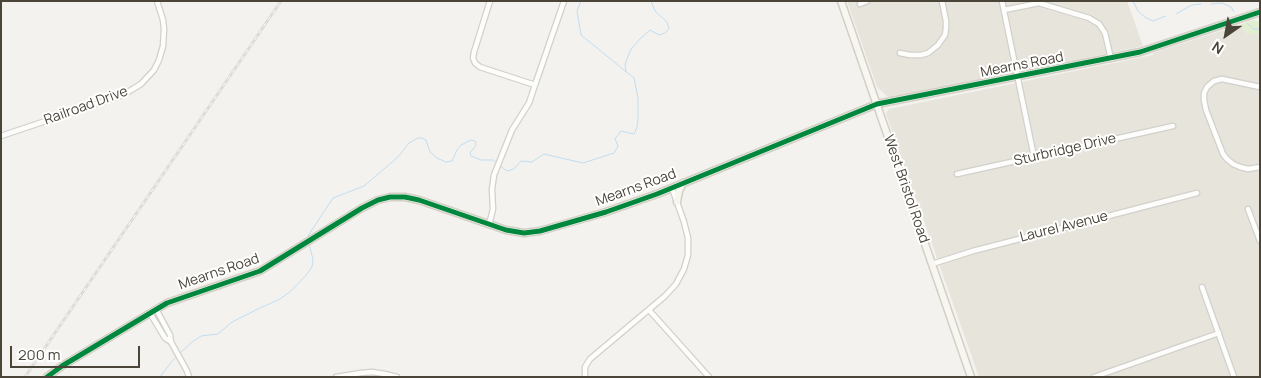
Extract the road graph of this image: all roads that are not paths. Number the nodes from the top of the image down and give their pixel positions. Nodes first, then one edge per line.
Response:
1 (156, 1) edge
2 (490, 1) edge
3 (564, 1) edge
4 (841, 1) edge
5 (867, 1) edge
6 (942, 1) edge
7 (1002, 1) edge
8 (860, 4) dead end
9 (1004, 10) junction
10 (1260, 12) edge
11 (900, 53) dead end
12 (1111, 59) junction
13 (1018, 77) junction
14 (535, 85) junction
15 (1260, 87) edge
16 (877, 104) junction
17 (1173, 126) dead end
18 (1, 136) edge
19 (1034, 157) junction
20 (1260, 168) edge
21 (957, 174) dead end
22 (683, 183) junction
23 (672, 188) junction
24 (1197, 193) dead end
25 (677, 202) junction
26 (1248, 210) dead end
27 (489, 225) junction
28 (1260, 241) edge
29 (932, 264) junction
30 (1202, 287) dead end
31 (649, 310) junction
32 (153, 311) junction
33 (1219, 333) junction
34 (190, 376) edge
35 (47, 377) edge
36 (336, 377) edge
37 (397, 377) edge
38 (584, 377) edge
39 (710, 377) edge
40 (971, 377) edge
41 (1094, 377) edge
42 (1234, 377) edge

1 - 18 street, Railroad Drive
2 - 14 street
3 - 14 street
4 - 16 street, West Bristol Road
5 - 8 street
6 - 11 street
7 - 9 street
9 - 12 street
9 - 13 street
10 - 12 street, Mearns Road
12 - 13 street, Mearns Road
13 - 16 street, Mearns Road
13 - 19 street
14 - 27 street
15 - 20 street
16 - 22 street, Mearns Road
16 - 29 street, West Bristol Road
17 - 19 street, Sturbridge Drive
19 - 21 street, Sturbridge Drive
22 - 23 street, Mearns Road
22 - 25 street
23 - 25 street
23 - 27 street, Mearns Road
24 - 29 street, Laurel Avenue
25 - 31 street
26 - 28 street
27 - 32 street, Mearns Road
29 - 40 street, West Bristol Road
30 - 33 street
31 - 38 street
31 - 39 street
32 - 34 street
32 - 35 street, Mearns Road
33 - 41 street
33 - 42 street
36 - 37 street

